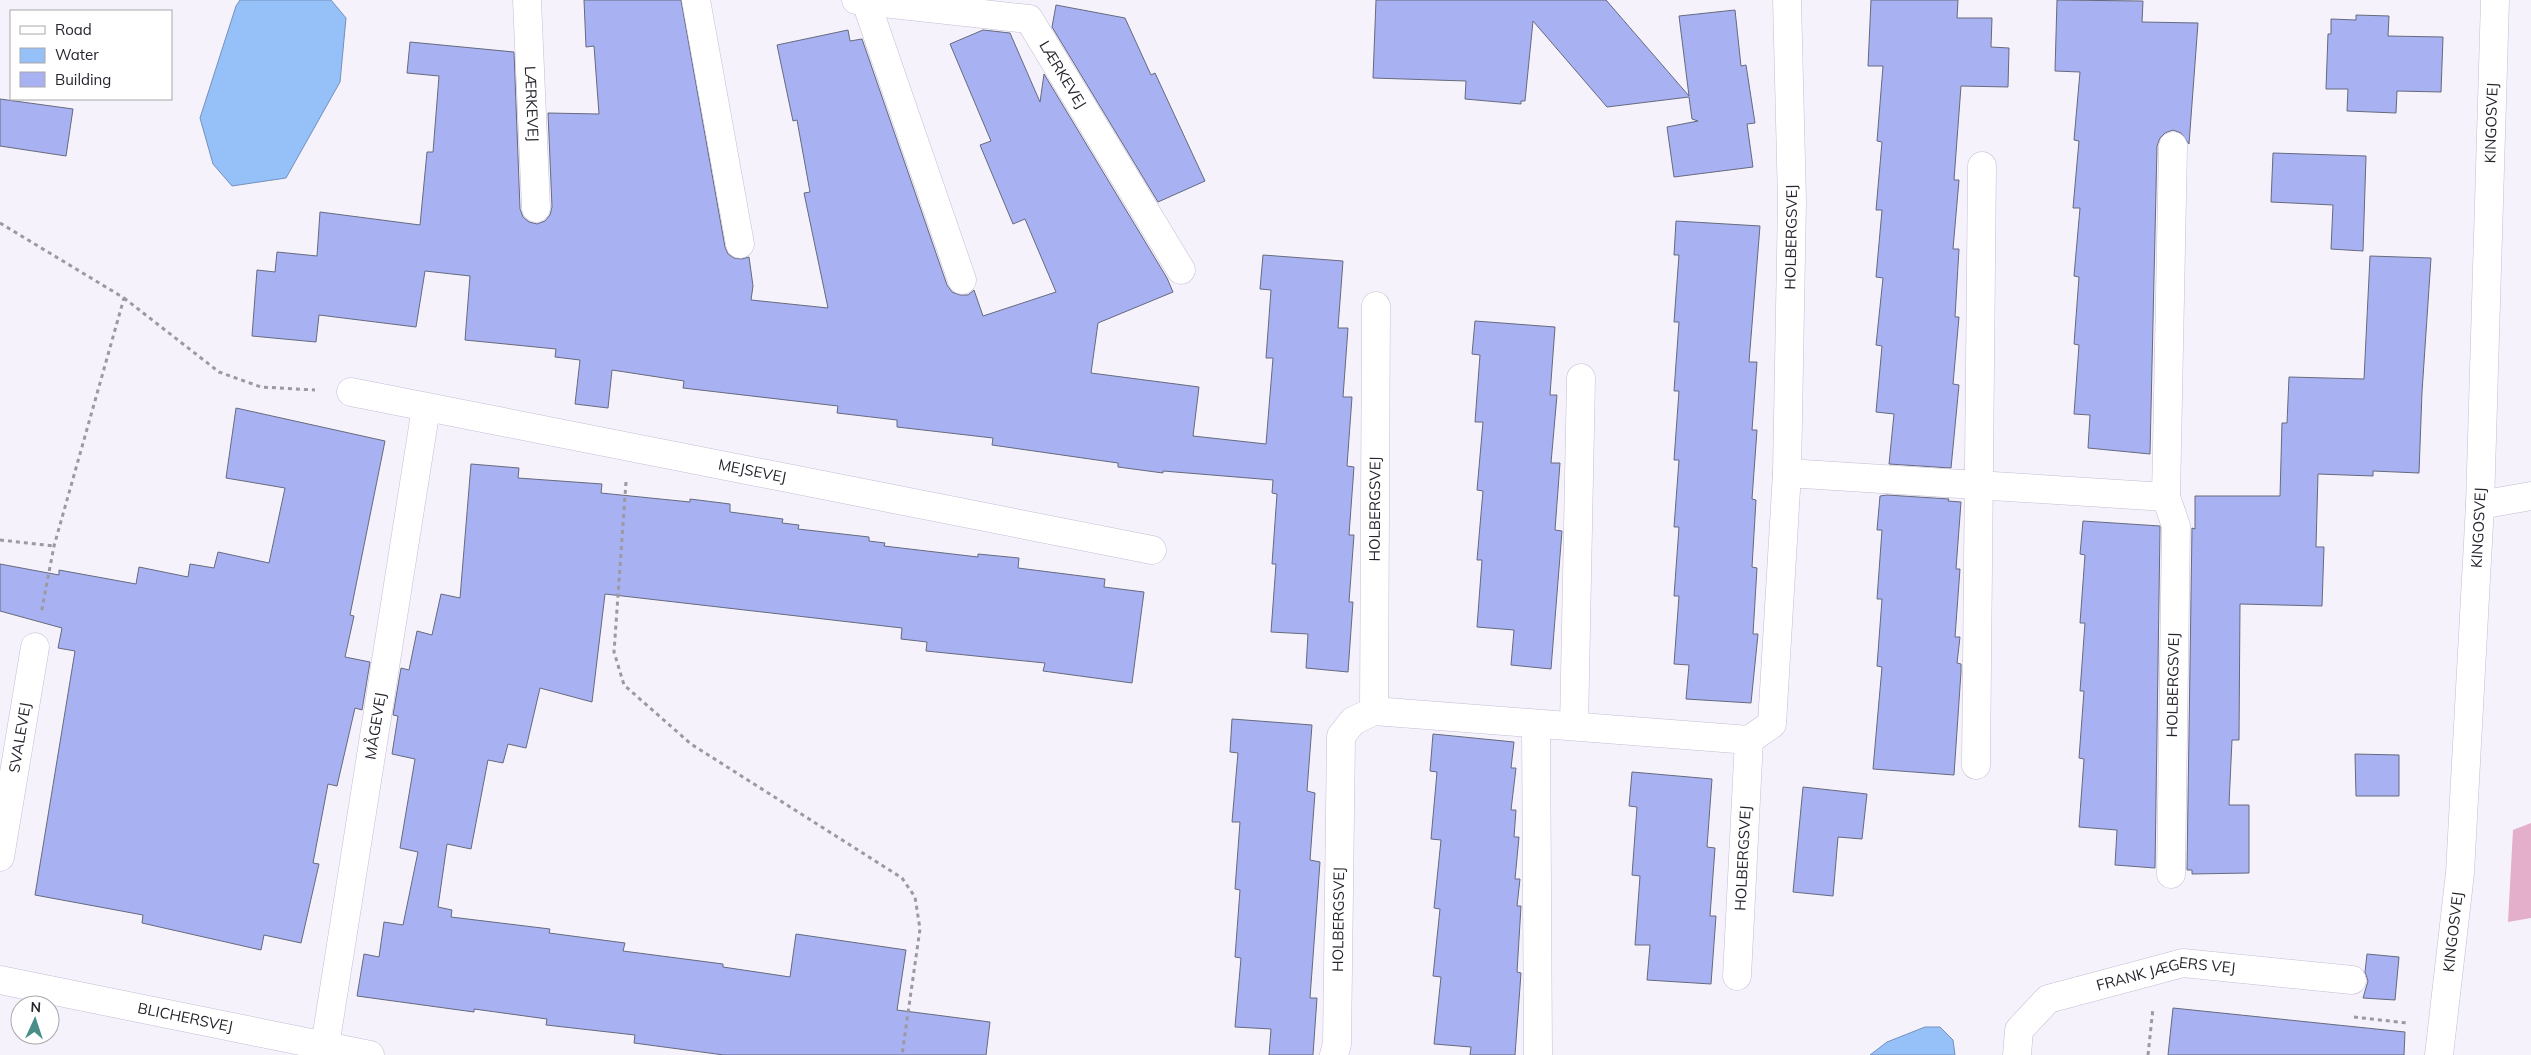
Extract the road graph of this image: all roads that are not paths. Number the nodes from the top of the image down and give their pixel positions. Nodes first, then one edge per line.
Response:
1 (527, 0) edge
2 (696, 0) edge
3 (1787, 0) edge
4 (2495, 0) edge
5 (861, 1) edge
6 (2173, 146) dead end
7 (1982, 166) dead end
8 (536, 208) dead end
9 (740, 244) dead end
10 (1181, 270) dead end
11 (962, 280) dead end
12 (1376, 306) dead end
13 (1581, 378) dead end
14 (351, 392) road end
15 (426, 408) junction
16 (1787, 473) junction
17 (1979, 485) junction
18 (2531, 496) edge
19 (2166, 497) junction
20 (2480, 504) junction
21 (1152, 550) dead end
22 (35, 647) road end
23 (1374, 711) junction
24 (1536, 724) junction
25 (1574, 726) junction
26 (1749, 740) junction
27 (1976, 765) dead end
28 (0, 857) edge
29 (2171, 874) dead end
30 (1737, 976) dead end
31 (0, 980) edge
32 (2352, 980) dead end
33 (325, 1046) junction
34 (370, 1055) edge
35 (1334, 1055) edge
36 (1538, 1055) edge
37 (2017, 1055) edge
38 (2439, 1055) edge

1 - 8 street, LÆRKEVEJ
2 - 9 street
3 - 16 street, HOLBERGSVEJ
4 - 20 street, KINGOSVEJ
5 - 10 street, LÆRKEVEJ
5 - 11 street, LÆRKEVEJ
6 - 19 street, HOLBERGSVEJ
7 - 17 street
12 - 23 street, HOLBERGSVEJ
13 - 25 street
14 - 15 street, MEJSEVEJ
15 - 21 street, MEJSEVEJ
15 - 33 street, MÅGEVEJ
16 - 17 street
16 - 26 street, HOLBERGSVEJ
17 - 19 street
17 - 27 street
18 - 20 street
19 - 29 street, HOLBERGSVEJ
20 - 38 street, KINGOSVEJ
22 - 28 street, SVALEVEJ
23 - 24 street
23 - 35 street, HOLBERGSVEJ
24 - 25 street
24 - 36 street
25 - 26 street
26 - 30 street, HOLBERGSVEJ
31 - 33 street, BLICHERSVEJ
32 - 37 street, FRANK JÆGERS VEJ
33 - 34 street, BLICHERSVEJ

